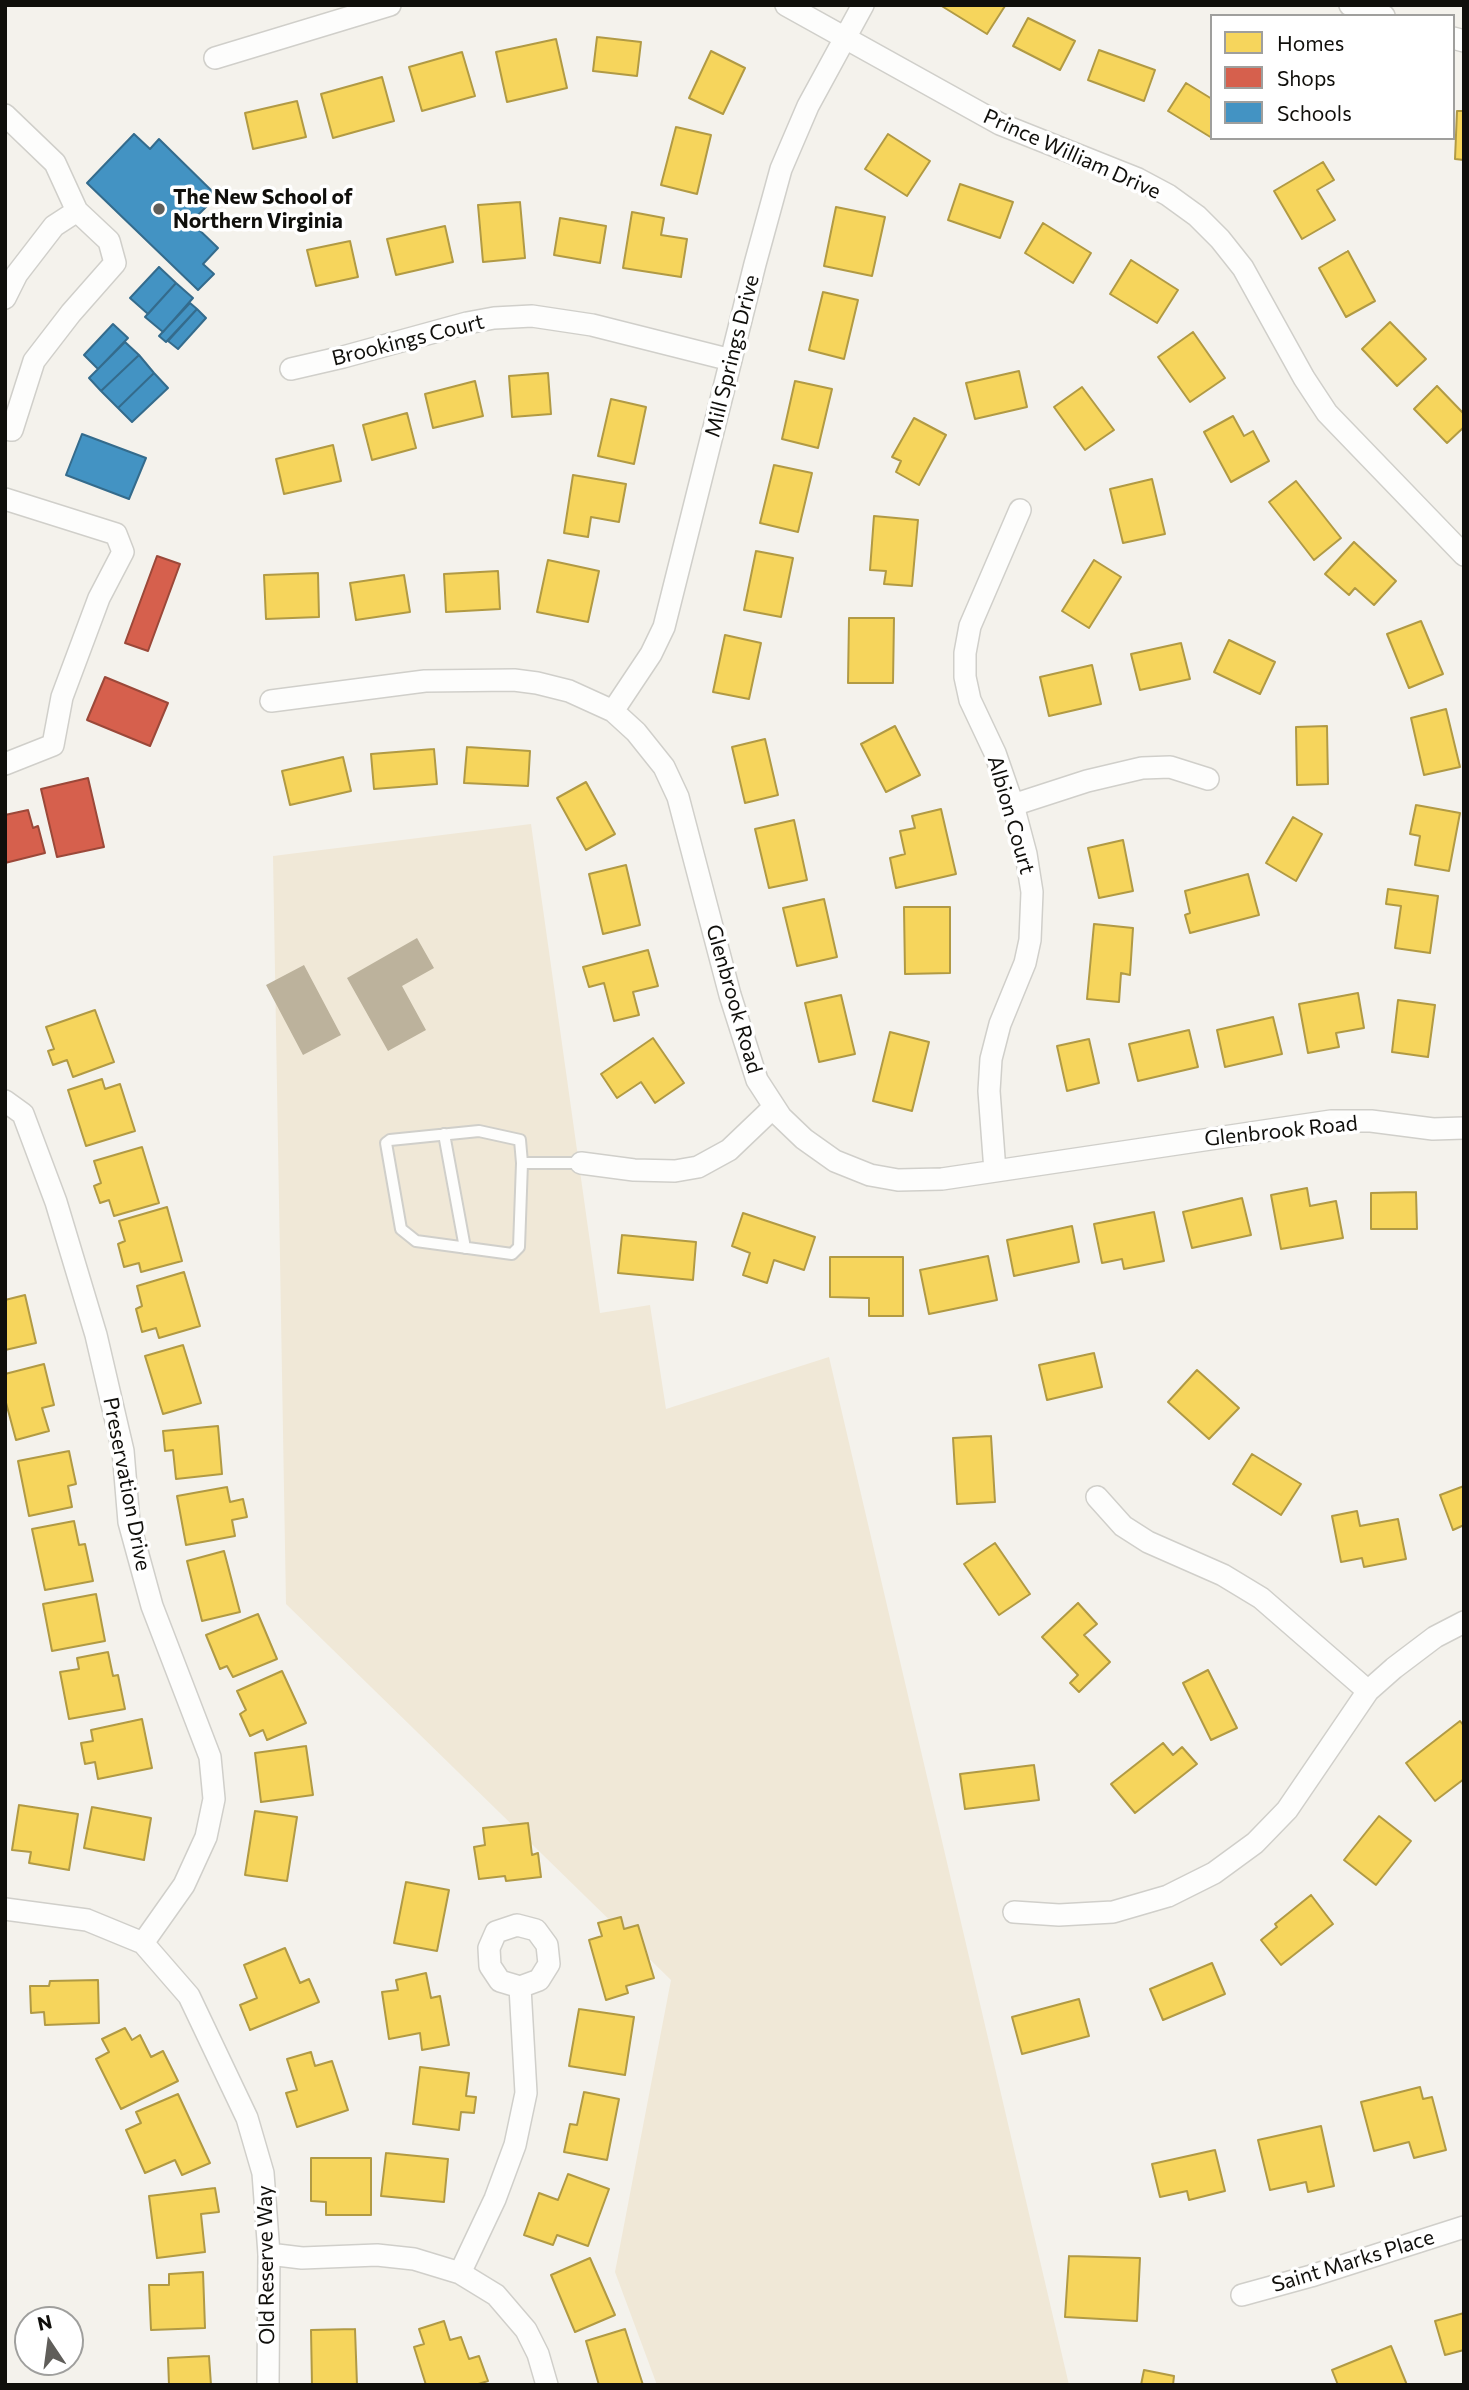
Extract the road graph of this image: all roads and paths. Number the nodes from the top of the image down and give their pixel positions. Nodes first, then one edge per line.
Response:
1 (390, 5) edge
2 (786, 5) edge
3 (863, 5) edge
4 (1350, 5) edge
5 (1378, 14) edge
6 (845, 38) junction
7 (215, 58) dead end
8 (5, 115) edge
9 (76, 210) junction
10 (5, 298) edge
11 (731, 360) junction
12 (291, 369) dead end
13 (5, 429) edge
14 (5, 499) edge
15 (1020, 510) dead end
16 (1464, 555) edge
17 (271, 701) dead end
18 (613, 711) junction
19 (5, 764) edge
20 (1208, 779) dead end
21 (1013, 805) junction
22 (5, 1101) edge
23 (773, 1108) junction
24 (1464, 1128) edge
25 (444, 1134) junction
26 (522, 1163) junction
27 (581, 1163) joint
28 (995, 1171) junction
29 (465, 1248) junction
30 (1097, 1497) dead end
31 (1464, 1622) edge
32 (1368, 1691) junction
33 (5, 1909) edge
34 (1014, 1912) dead end
35 (143, 1943) junction
36 (520, 1987) dead end
37 (1464, 2227) edge
38 (269, 2254) junction
39 (460, 2273) junction
40 (1242, 2295) dead end
41 (268, 2385) edge
42 (547, 2385) edge

1 - 7 street
2 - 6 street, Prince William Drive
3 - 6 street, Mill Springs Drive
4 - 5 street
6 - 11 street, Mill Springs Drive
6 - 16 street, Prince William Drive
8 - 9 street
9 - 10 street
9 - 13 street
11 - 12 street, Brookings Court
11 - 18 street, Mill Springs Drive
14 - 19 street
15 - 21 street, Albion Court
17 - 18 street, Glenbrook Road
18 - 23 street, Glenbrook Road
20 - 21 street
21 - 28 street, Albion Court
22 - 35 street, Preservation Drive
23 - 27 street
23 - 28 street, Glenbrook Road
24 - 28 street, Glenbrook Road
25 - 26 lane
25 - 29 lane
25 - 29 lane
26 - 27 lane
26 - 29 lane
30 - 32 street
31 - 32 street
32 - 34 street
33 - 35 street, Old Reserve Way
35 - 38 street, Old Reserve Way
36 - 39 street
37 - 40 street, Saint Marks Place
38 - 39 street
38 - 41 street, Old Reserve Way
39 - 42 street

